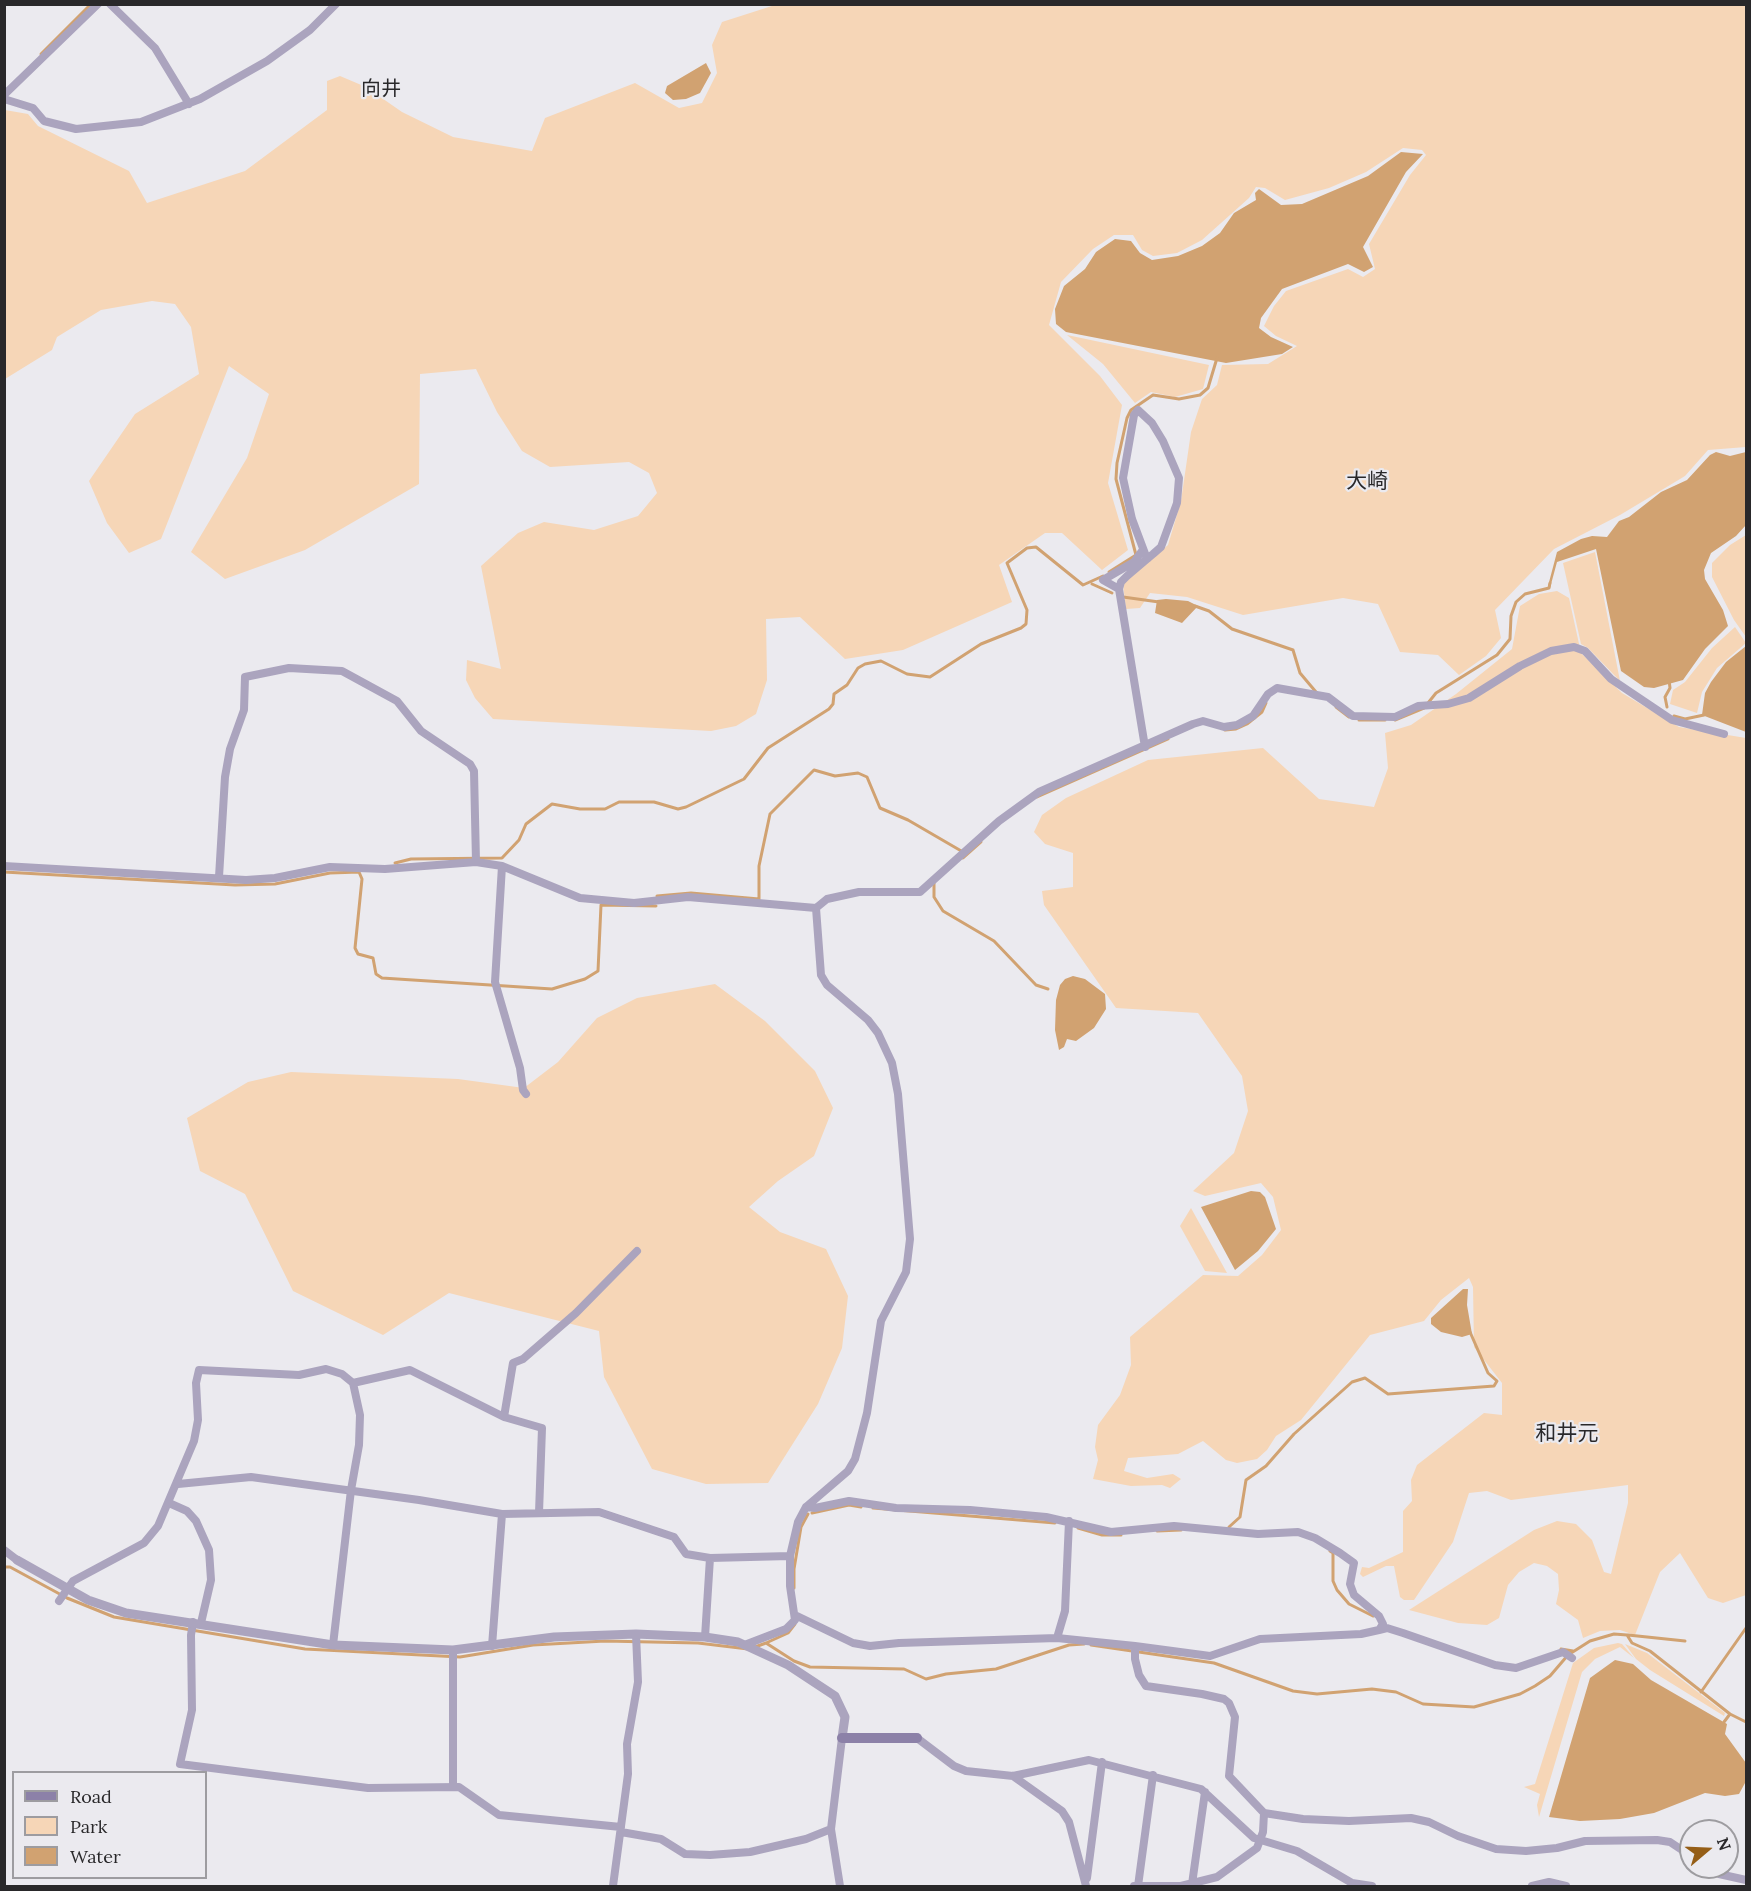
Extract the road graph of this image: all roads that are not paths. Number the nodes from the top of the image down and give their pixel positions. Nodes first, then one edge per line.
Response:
1 (98, 4) edge
2 (110, 4) edge
3 (336, 4) edge
4 (4, 97) edge
5 (189, 104) junction
6 (1142, 551) junction
7 (1147, 559) junction
8 (1119, 589) junction
9 (1724, 734) dead end
10 (1145, 747) junction
11 (476, 858) junction
12 (4, 866) edge
13 (502, 866) junction
14 (219, 877) junction
15 (816, 908) junction
16 (526, 1094) dead end
17 (637, 1251) dead end
18 (353, 1383) junction
19 (504, 1417) junction
20 (178, 1484) junction
21 (351, 1490) junction
22 (169, 1503) junction
23 (806, 1507) junction
24 (539, 1513) junction
25 (502, 1514) junction
26 (1069, 1521) junction
27 (4, 1550) edge
28 (790, 1556) junction
29 (4, 1558) edge
30 (710, 1558) junction
31 (17, 1560) junction
32 (62, 1595) junction
33 (797, 1616) junction
34 (195, 1626) junction
35 (1379, 1630) junction
36 (705, 1637) junction
37 (1057, 1638) junction
38 (636, 1639) junction
39 (333, 1645) junction
40 (492, 1646) junction
41 (753, 1647) junction
42 (1135, 1650) junction
43 (453, 1654) junction
44 (1569, 1656) dead end
45 (750, 1657) dead end
46 (842, 1738) junction
47 (917, 1738) joint
48 (1102, 1762) junction
49 (1153, 1775) junction
50 (1013, 1776) junction
51 (453, 1786) junction
52 (1204, 1792) junction
53 (1264, 1813) junction
54 (621, 1829) junction
55 (831, 1829) junction
56 (1260, 1842) junction
57 (1679, 1848) edge
58 (1192, 1884) junction
59 (1086, 1886) edge
60 (1136, 1886) edge
61 (613, 1887) edge
62 (840, 1887) edge
63 (1372, 1887) edge
64 (1532, 1887) edge
65 (1566, 1887) edge

1 - 4 street
2 - 5 street
3 - 5 street
4 - 5 street
6 - 7 street
6 - 7 street
6 - 8 street
7 - 8 street
8 - 10 street
9 - 10 street
10 - 15 street
11 - 13 street
11 - 14 street
11 - 14 street
12 - 14 street
13 - 15 street
13 - 16 street
15 - 23 street
17 - 19 street
18 - 19 street
18 - 20 street
18 - 21 street
19 - 24 street
20 - 21 street
20 - 22 street
21 - 25 street
21 - 39 street
22 - 32 street
22 - 34 street
23 - 26 street
23 - 28 street
24 - 25 street
24 - 30 street
25 - 40 street
26 - 35 street
26 - 37 street
27 - 31 street
28 - 30 street
28 - 33 street
29 - 31 street
30 - 36 street
31 - 32 street
32 - 34 street
33 - 37 street
33 - 41 street
34 - 39 street
34 - 51 street
35 - 42 street
35 - 44 street
36 - 38 street
36 - 41 street
37 - 42 street
38 - 40 street
38 - 54 street
39 - 43 street
40 - 43 street
41 - 45 street
41 - 46 street
42 - 53 street
43 - 51 street
46 - 47 main road
46 - 55 street
47 - 50 street
48 - 49 street
48 - 50 street
48 - 59 street
49 - 52 street
49 - 60 street
50 - 59 street
51 - 54 street
52 - 56 street
52 - 58 street
53 - 56 street
53 - 57 street
54 - 55 street
54 - 61 street
55 - 62 street
56 - 58 street
56 - 63 street
58 - 60 street
64 - 65 street

